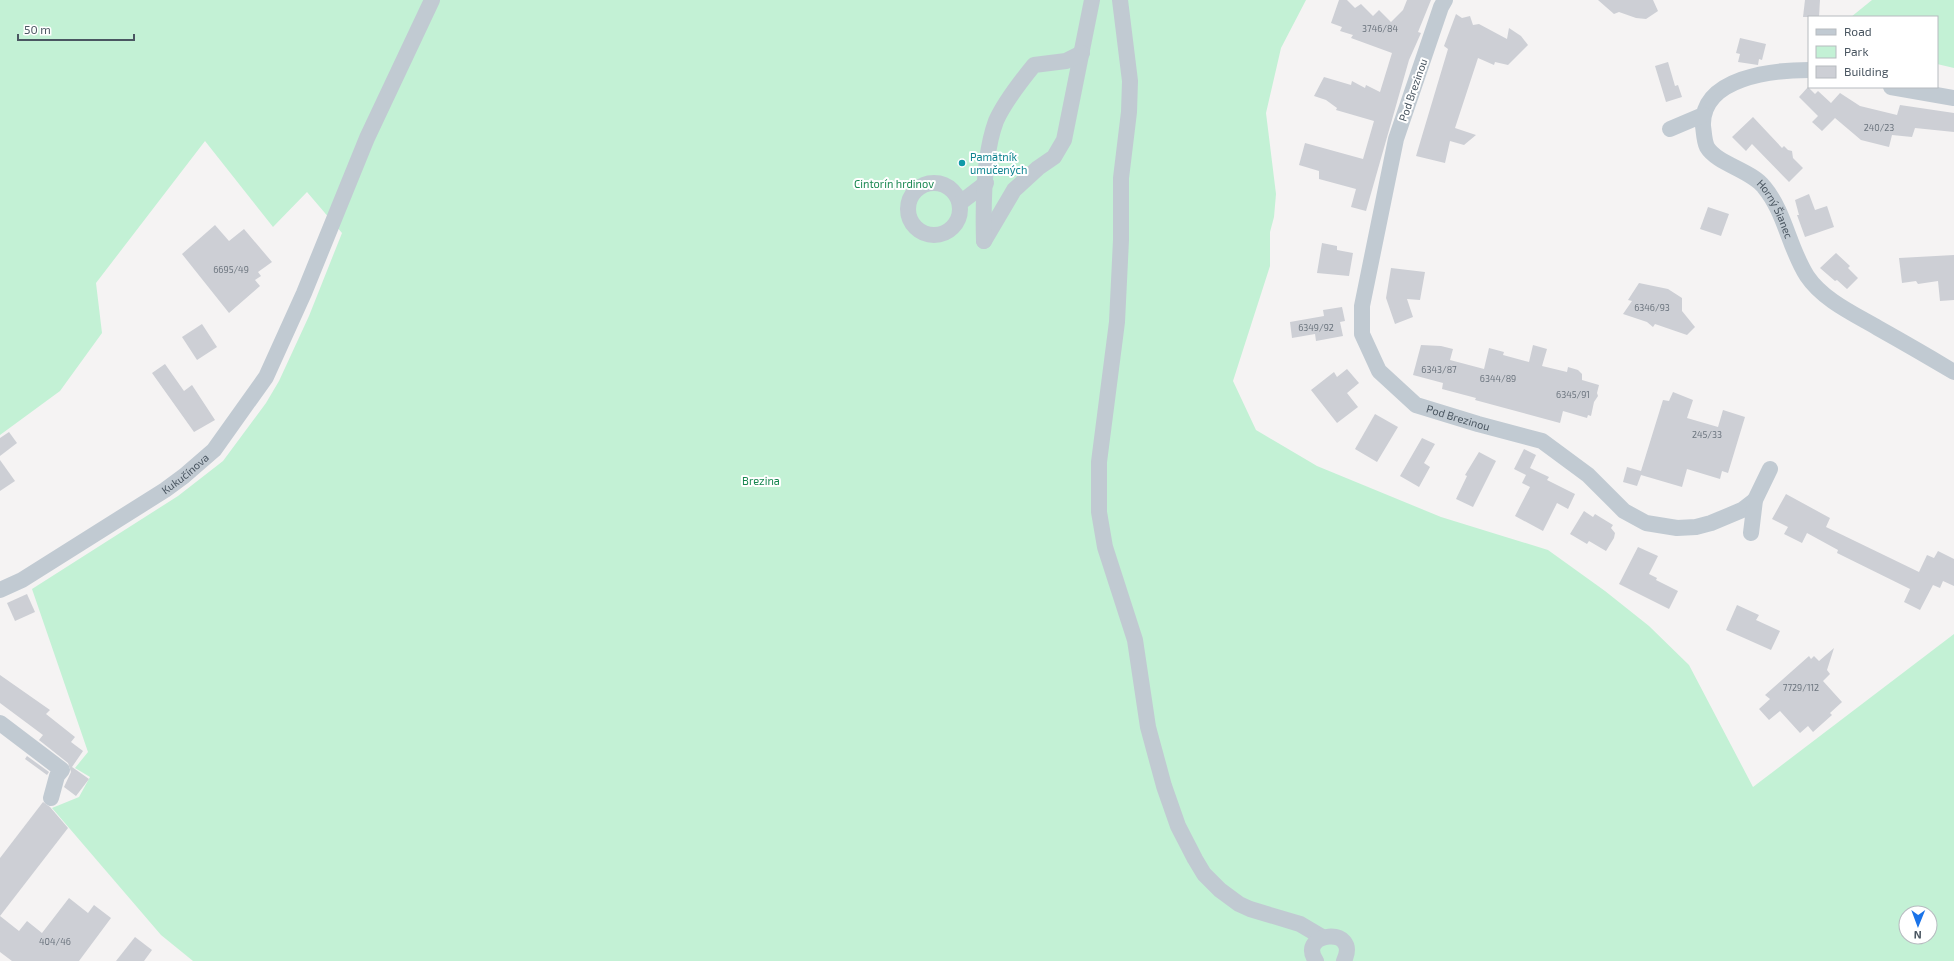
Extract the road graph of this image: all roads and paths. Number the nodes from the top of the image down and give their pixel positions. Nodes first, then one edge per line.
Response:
1 (432, 0) edge
2 (1092, 0) edge
3 (1120, 0) edge
4 (1445, 0) edge
5 (1082, 53) junction
6 (1808, 70) edge
7 (1897, 88) edge
8 (1954, 98) edge
9 (1703, 115) junction
10 (1670, 129) dead end
11 (986, 183) junction
12 (960, 203) dead end
13 (1954, 372) edge
14 (1770, 469) dead end
15 (1755, 500) junction
16 (1751, 533) dead end
17 (0, 590) edge
18 (0, 723) edge
19 (51, 798) dead end
20 (1322, 937) junction
21 (1316, 961) edge
22 (1344, 961) edge

1 - 17 street, Kukučínova
2 - 5 street
3 - 20 street
4 - 15 street, Pod Brezinou
5 - 11 street
5 - 11 street
6 - 9 street
7 - 8 street
9 - 10 street
9 - 13 street, Horný Šianec
11 - 12 street
14 - 15 street
15 - 16 street
18 - 19 street
20 - 21 street
20 - 22 street

